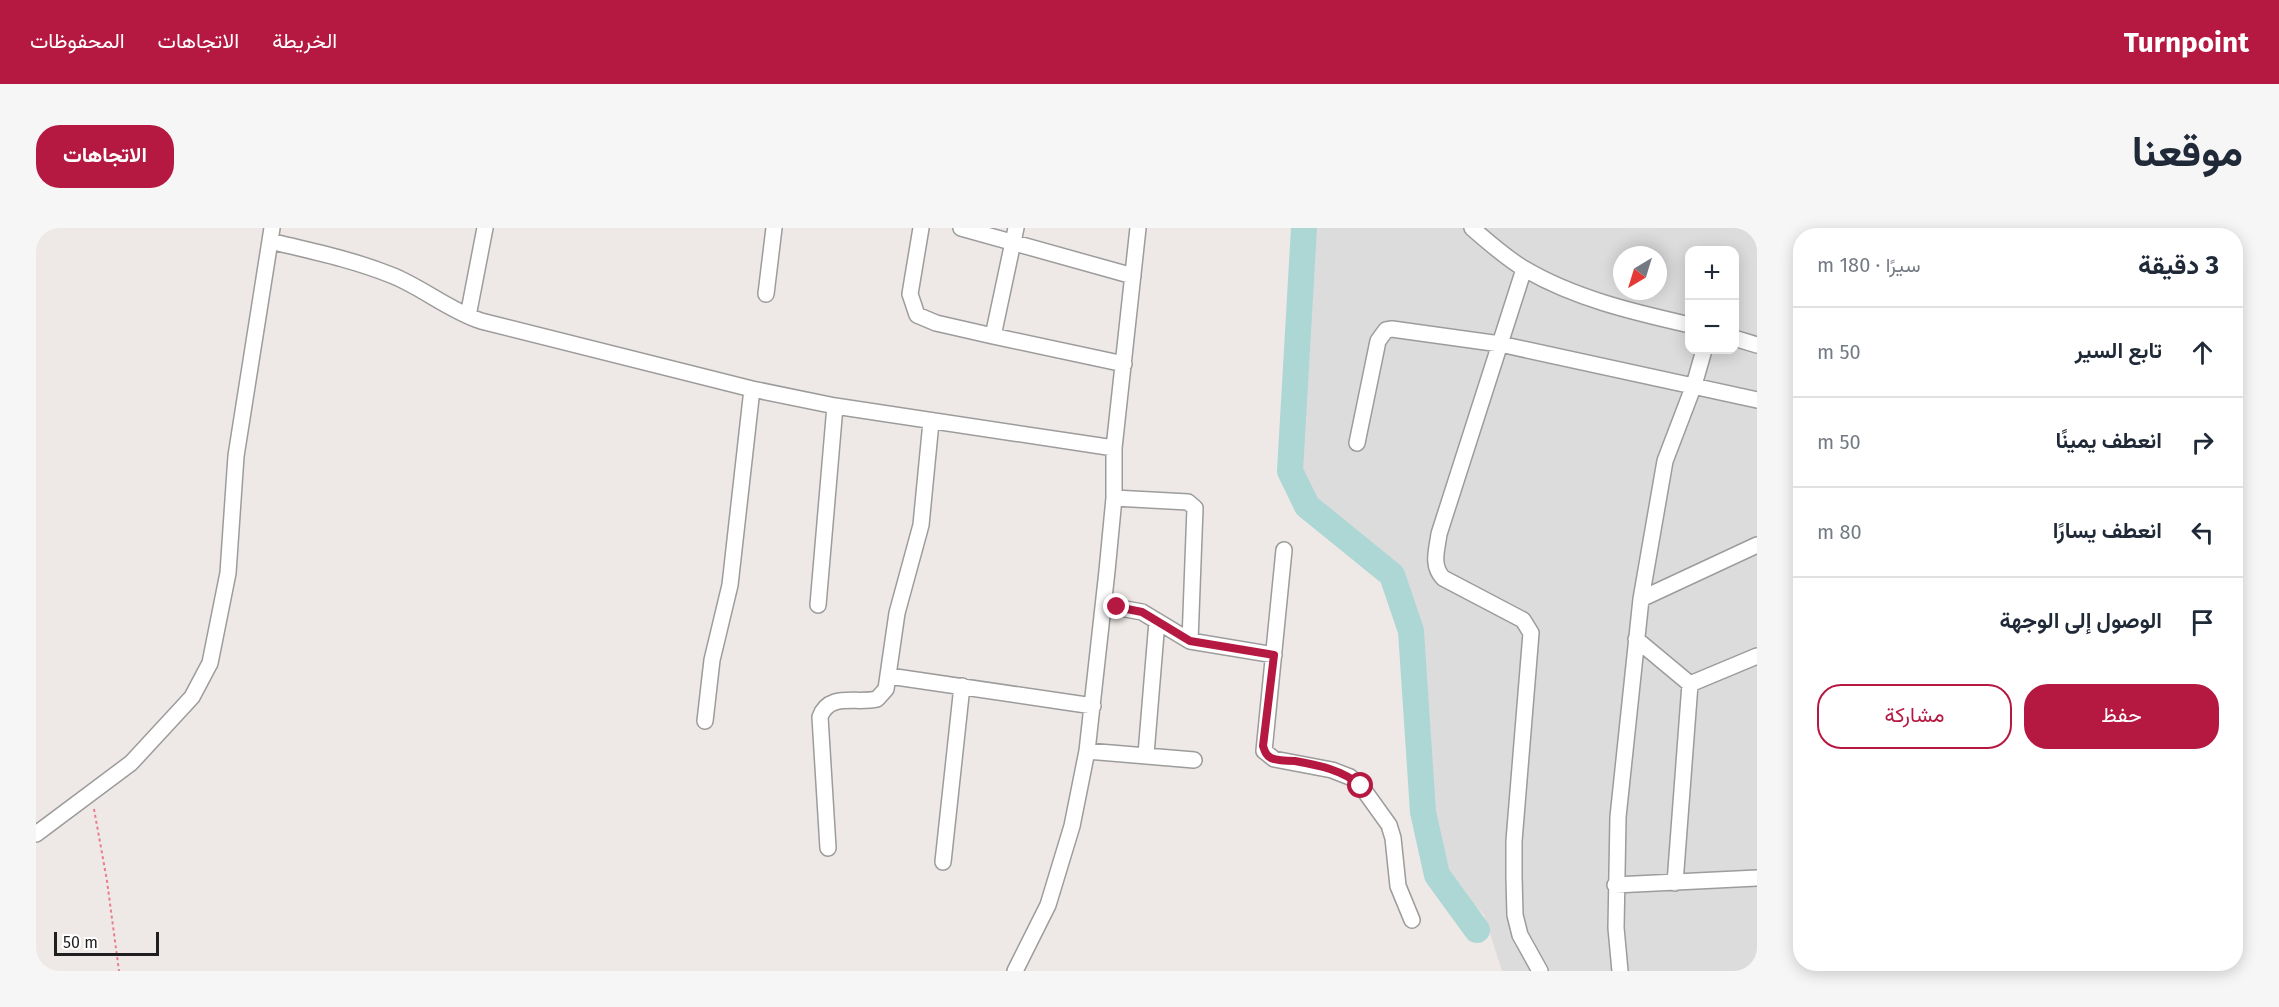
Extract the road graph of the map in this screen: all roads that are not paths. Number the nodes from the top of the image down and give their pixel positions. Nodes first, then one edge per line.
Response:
1 (485, 228) edge
2 (774, 228) edge
3 (921, 228) edge
4 (961, 228) edge
5 (1016, 228) edge
6 (1138, 228) edge
7 (1472, 228) edge
8 (271, 235) edge
9 (1012, 244) junction
10 (1524, 269) junction
11 (1133, 276) junction
12 (766, 294) dead end
13 (468, 316) junction
14 (1685, 324) edge
15 (993, 336) junction
16 (1739, 340) edge
17 (1500, 344) junction
18 (1757, 345) edge
19 (1703, 354) edge
20 (1124, 364) junction
21 (1694, 385) junction
22 (752, 389) junction
23 (1757, 399) edge
24 (835, 406) junction
25 (931, 422) junction
26 (1357, 443) dead end
27 (1114, 448) junction
28 (1114, 498) junction
29 (1757, 545) edge
30 (1284, 550) dead end
31 (1641, 599) junction
32 (818, 605) dead end
33 (1104, 605) junction
34 (1157, 621) junction
35 (1636, 639) junction
36 (1190, 641) junction
37 (1274, 655) junction
38 (1757, 656) edge
39 (889, 676) junction
40 (1690, 684) junction
41 (962, 686) junction
42 (1093, 706) junction
43 (705, 722) dead end
44 (1087, 751) junction
45 (1146, 754) junction
46 (1194, 760) dead end
47 (36, 834) edge
48 (828, 848) dead end
49 (943, 862) dead end
50 (1757, 878) edge
51 (1675, 883) junction
52 (1615, 885) junction
53 (1412, 920) dead end
54 (1015, 971) edge
55 (1540, 971) edge
56 (1620, 971) edge

1 - 13 street
2 - 12 street
3 - 15 street
4 - 9 street
5 - 9 street
6 - 11 street
7 - 10 street
8 - 13 street
8 - 47 street
9 - 11 street
9 - 15 street
10 - 14 street
10 - 17 street
11 - 20 street
13 - 22 street
15 - 20 street
16 - 18 street
17 - 21 street
17 - 26 street
17 - 55 street
19 - 21 street
20 - 27 street
21 - 23 street
21 - 31 street
22 - 24 street
22 - 43 street
24 - 25 street
24 - 32 street
25 - 27 street
25 - 39 street
27 - 28 street
28 - 33 street
28 - 36 street
29 - 31 street
30 - 37 street
31 - 35 street
33 - 34 street
33 - 42 street
34 - 36 street
34 - 45 street
35 - 40 street
35 - 52 street
36 - 37 street
37 - 53 street
38 - 40 street
39 - 41 street
39 - 48 street
40 - 51 street
41 - 42 street
41 - 49 street
42 - 44 street
44 - 45 street
44 - 54 street
45 - 46 street
50 - 51 street
51 - 52 street
52 - 56 street

